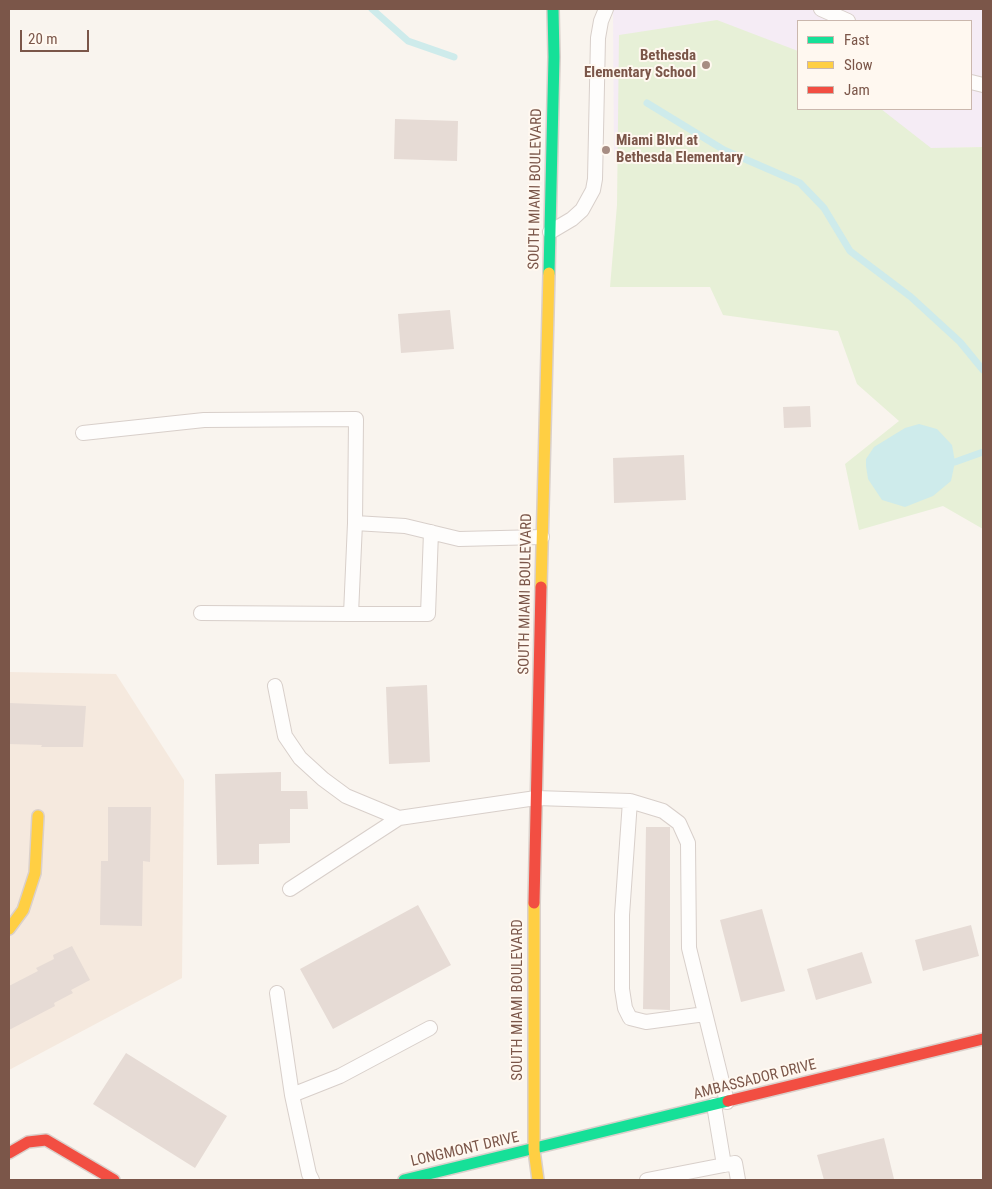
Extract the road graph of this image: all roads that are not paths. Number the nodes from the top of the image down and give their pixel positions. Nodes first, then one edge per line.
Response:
1 (554, 9) edge
2 (606, 9) edge
3 (821, 9) edge
4 (846, 20) edge
5 (550, 232) junction
6 (83, 433) dead end
7 (355, 523) junction
8 (431, 532) junction
9 (542, 537) junction
10 (201, 614) dead end
11 (351, 614) junction
12 (275, 686) dead end
13 (536, 798) junction
14 (630, 801) junction
15 (38, 816) dead end
16 (399, 818) junction
17 (290, 889) dead end
18 (9, 929) edge
19 (277, 993) dead end
20 (705, 1014) junction
21 (430, 1028) dead end
22 (983, 1039) edge
23 (292, 1095) junction
24 (720, 1104) junction
25 (534, 1150) junction
26 (9, 1153) edge
27 (724, 1165) junction
28 (114, 1180) edge
29 (312, 1180) edge
30 (404, 1180) edge
31 (538, 1180) edge
32 (648, 1180) edge
33 (738, 1180) edge

1 - 5 main road, SOUTH MIAMI BOULEVARD
2 - 5 lane
3 - 4 lane
5 - 9 main road, SOUTH MIAMI BOULEVARD
6 - 7 lane
7 - 8 lane
7 - 11 lane
8 - 9 lane
8 - 11 lane
9 - 13 main road, SOUTH MIAMI BOULEVARD
10 - 11 lane
12 - 16 lane
13 - 14 lane
13 - 16 lane
13 - 25 main road, SOUTH MIAMI BOULEVARD
14 - 20 lane
14 - 20 lane
15 - 18 main road
16 - 17 lane
19 - 23 lane
20 - 24 lane
21 - 23 lane
22 - 24 main road, AMBASSADOR DRIVE
23 - 29 lane
24 - 25 main road, AMBASSADOR DRIVE
24 - 27 lane
25 - 30 main road, LONGMONT DRIVE
25 - 31 main road, SOUTH MIAMI BOULEVARD
26 - 28 main road
27 - 32 lane
27 - 33 lane

